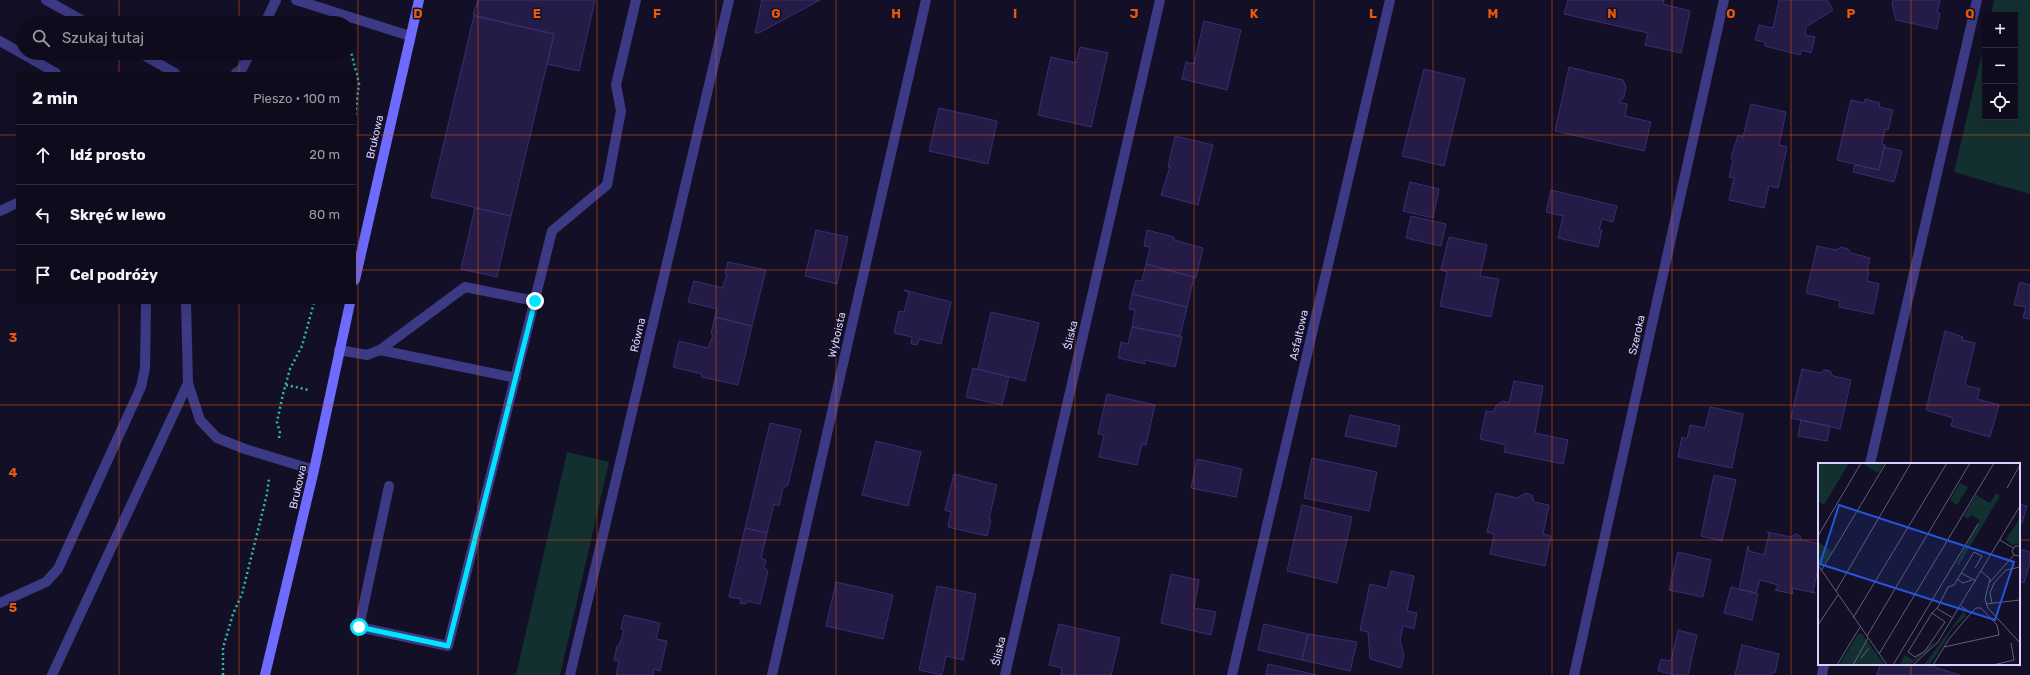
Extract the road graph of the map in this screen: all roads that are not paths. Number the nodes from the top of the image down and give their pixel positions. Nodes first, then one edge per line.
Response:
1 (46, 0) edge
2 (276, 0) edge
3 (296, 0) edge
4 (419, 0) edge
5 (636, 0) edge
6 (729, 0) edge
7 (926, 0) edge
8 (1160, 0) edge
9 (1390, 0) edge
10 (1724, 0) edge
11 (1976, 0) edge
12 (75, 16) edge
13 (268, 16) edge
14 (347, 16) edge
15 (356, 19) edge
16 (410, 36) junction
17 (0, 41) edge
18 (16, 50) edge
19 (33, 60) edge
20 (152, 60) edge
21 (246, 60) edge
22 (54, 72) edge
23 (173, 72) edge
24 (238, 72) edge
25 (16, 203) edge
26 (0, 211) edge
27 (356, 276) edge
28 (535, 301) junction
29 (146, 304) edge
30 (186, 304) edge
31 (350, 304) edge
32 (339, 350) junction
33 (380, 350) junction
34 (516, 378) junction
35 (188, 383) junction
36 (1870, 463) edge
37 (314, 470) junction
38 (390, 486) dead end
39 (0, 604) edge
40 (1824, 665) edge
41 (52, 675) edge
42 (265, 675) edge
43 (570, 675) edge
44 (772, 675) edge
45 (1005, 675) edge
46 (1232, 675) edge
47 (1574, 675) edge
48 (1822, 675) edge

1 - 12 street
2 - 13 street
3 - 14 street
4 - 16 street, Brukowa
5 - 28 street
6 - 43 street, Równa
7 - 44 street, Wyboista
8 - 45 street, Śliska
9 - 46 street, Asfaltowa
10 - 47 street, Szeroka
11 - 36 street
15 - 16 street
16 - 27 street, Brukowa
17 - 18 street
19 - 22 street
20 - 23 street
21 - 24 street
25 - 26 street
28 - 33 street
28 - 34 street
29 - 39 street
30 - 35 street
31 - 32 street, Brukowa
32 - 33 street
32 - 37 street, Brukowa
33 - 34 street
34 - 38 street
35 - 37 street
35 - 41 street
37 - 42 street, Brukowa
40 - 48 street

